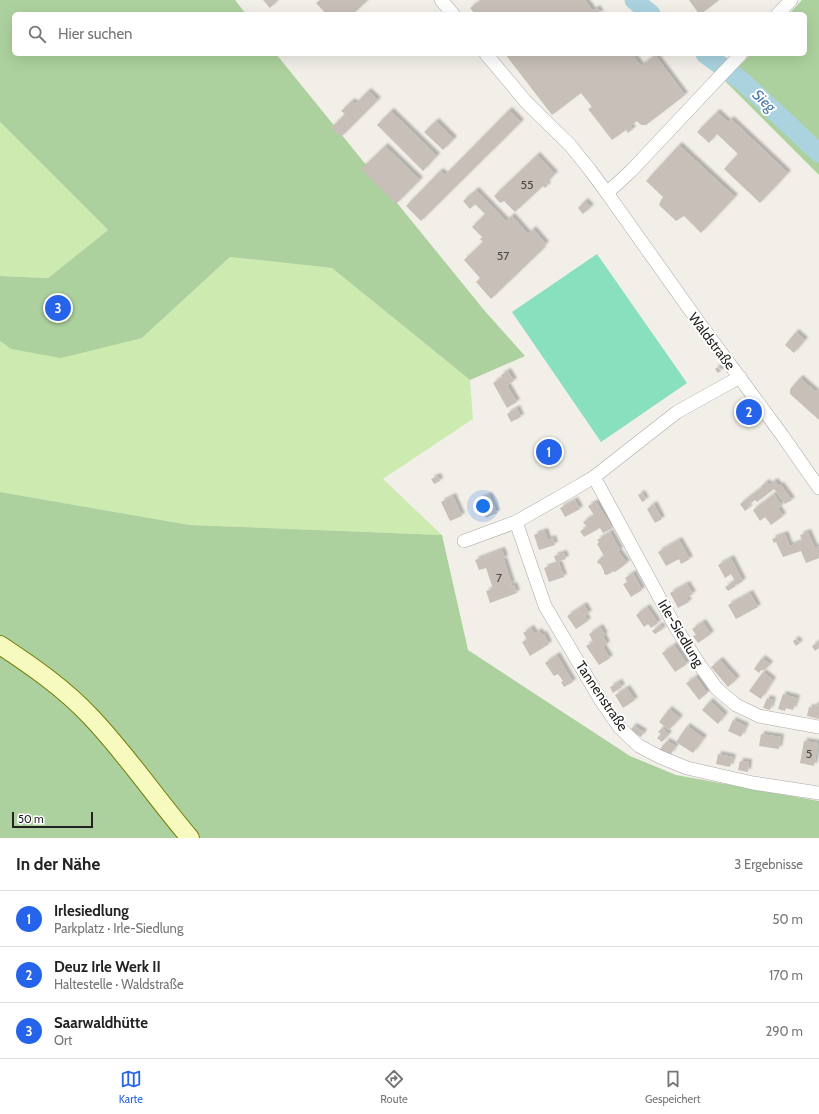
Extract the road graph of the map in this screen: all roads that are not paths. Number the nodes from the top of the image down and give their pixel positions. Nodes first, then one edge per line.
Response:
1 (441, 0) edge
2 (791, 0) edge
3 (451, 12) edge
4 (780, 12) edge
5 (488, 56) edge
6 (738, 58) edge
7 (607, 193) junction
8 (740, 377) junction
9 (594, 477) junction
10 (819, 488) edge
11 (516, 522) junction
12 (464, 541) dead end
13 (0, 645) edge
14 (819, 727) edge
15 (819, 793) edge
16 (190, 838) edge

1 - 3 street
2 - 4 street
5 - 7 street, Waldstraße
6 - 7 street
7 - 8 street, Waldstraße
8 - 9 street
8 - 10 street, Waldstraße
9 - 11 street
9 - 14 street, Irle-Siedlung
11 - 12 street
11 - 15 street, Tannenstraße
13 - 16 main road

